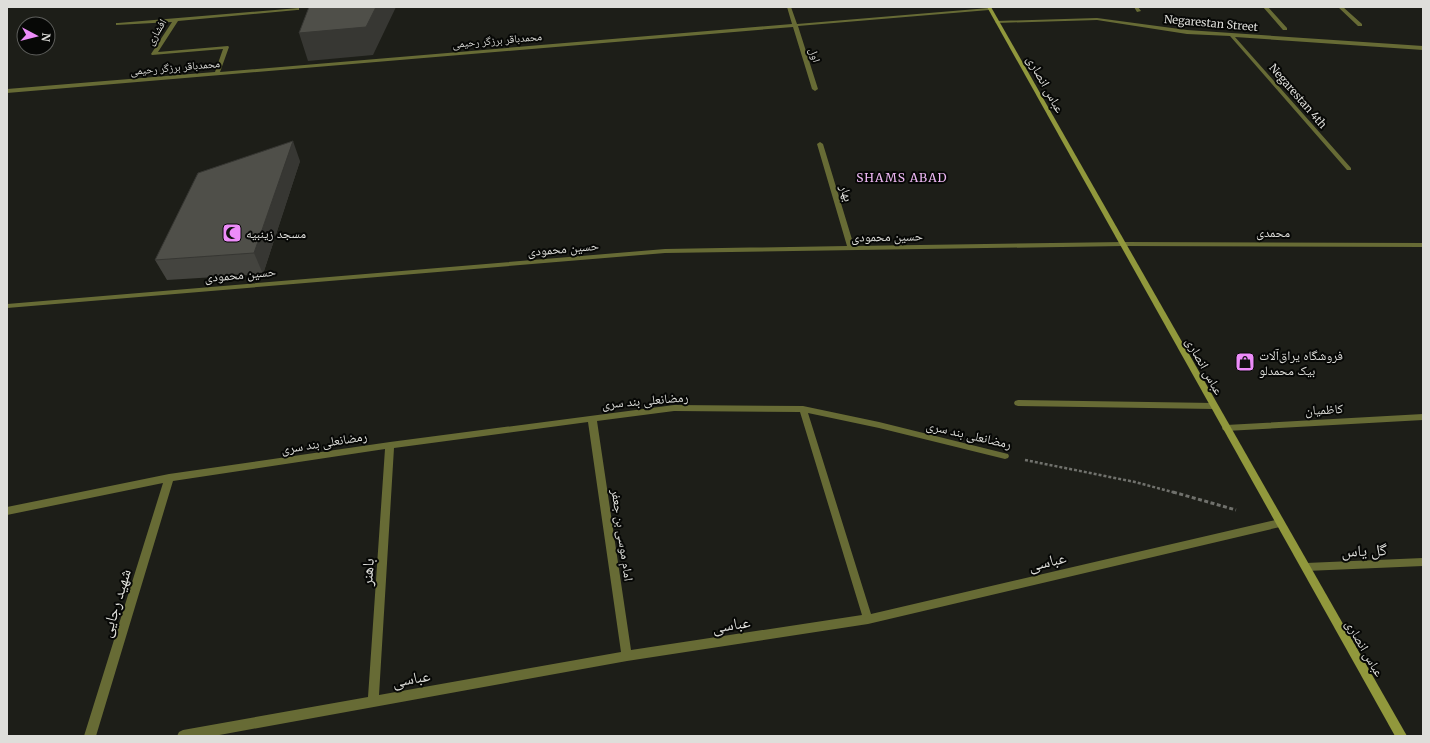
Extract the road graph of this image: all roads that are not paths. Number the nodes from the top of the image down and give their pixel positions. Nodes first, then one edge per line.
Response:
1 (789, 7) edge
2 (1265, 7) edge
3 (1340, 7) edge
4 (989, 8) edge
5 (296, 9) dead end
6 (176, 20) junction
7 (997, 22) junction
8 (118, 24) dead end
9 (1360, 25) dead end
10 (795, 26) junction
11 (1285, 29) dead end
12 (1232, 36) junction
13 (1423, 48) edge
14 (217, 74) junction
15 (815, 89) dead end
16 (7, 91) edge
17 (820, 144) dead end
18 (1349, 169) dead end
19 (1122, 244) junction
20 (1423, 245) edge
21 (851, 248) junction
22 (7, 306) edge
23 (1018, 403) dead end
24 (1214, 406) junction
25 (803, 409) junction
26 (1423, 417) edge
27 (592, 418) junction
28 (1226, 428) junction
29 (390, 445) junction
30 (1005, 456) road end
31 (169, 478) junction
32 (7, 511) edge
33 (1280, 523) junction
34 (1423, 562) edge
35 (1306, 568) junction
36 (868, 619) junction
37 (628, 656) junction
38 (373, 701) junction
39 (90, 736) edge
40 (183, 736) edge
41 (1401, 736) edge

1 - 10 street, اول
2 - 11 street
3 - 9 street
4 - 7 street, عباس انصاری
4 - 10 street, محمدباقر برزگر رحیمی
5 - 6 street, افشاری
6 - 8 street
6 - 14 street, افشاری
7 - 12 street, Negarestan Street
7 - 19 street, عباس انصاری
10 - 14 street, محمدباقر برزگر رحیمی
10 - 15 street, اول
12 - 13 street, Negarestan Street
12 - 18 street, Negarestan 4th
14 - 16 street, محمدباقر برزگر رحیمی
17 - 21 street, بهار
19 - 20 street, محمدی
19 - 21 street, حسین محمودی
19 - 24 street, عباس انصاری
21 - 22 street, حسین محمودی
23 - 24 street
24 - 28 street, عباس انصاری
25 - 27 street, رمضانعلی بند سری
25 - 30 street, رمضانعلی بند سری
25 - 36 street
26 - 28 street, کاظمیان
27 - 29 street, رمضانعلی بند سری
27 - 37 street, امام موسی بن جعفر
28 - 33 street, عباس انصاری
29 - 31 street, رمضانعلی بند سری
29 - 38 street, باهنر
31 - 32 street, رمضانعلی بند سری
31 - 39 street, شهید رجایی
33 - 35 street, عباس انصاری
33 - 36 street, عباسی
34 - 35 street, گل یاس
35 - 41 street, عباس انصاری
36 - 37 street, عباسی
37 - 38 street, عباسی
38 - 40 street, عباسی

